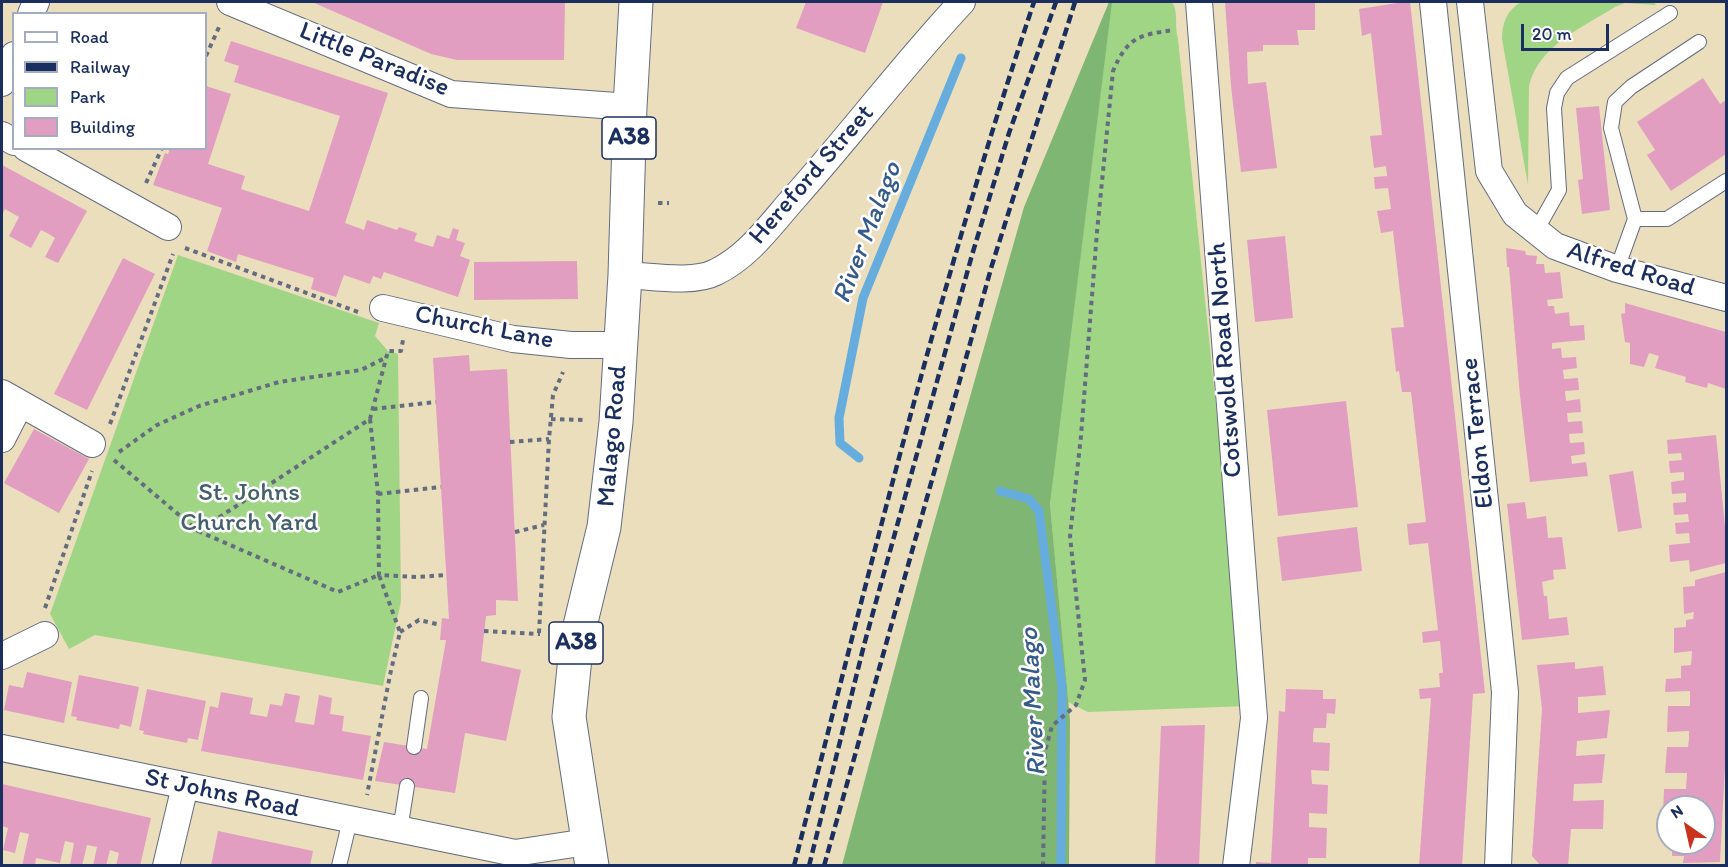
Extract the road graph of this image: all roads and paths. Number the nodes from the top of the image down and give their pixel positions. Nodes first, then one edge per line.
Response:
1 (230, 2) edge
2 (636, 2) edge
3 (962, 2) edge
4 (1433, 2) edge
5 (1470, 2) edge
6 (1670, 13) dead end
7 (1193, 17) edge
8 (1699, 42) dead end
9 (12, 60) edge
10 (2, 83) edge
11 (630, 107) junction
12 (30, 150) edge
13 (161, 150) edge
14 (1726, 181) edge
15 (134, 209) junction
16 (1635, 219) junction
17 (1536, 231) junction
18 (172, 236) joint
19 (1617, 269) junction
20 (625, 275) junction
21 (1726, 298) edge
22 (383, 308) joint
23 (621, 345) junction
24 (401, 351) dead end
25 (386, 358) junction
26 (565, 369) dead end
27 (11, 399) edge
28 (436, 402) dead end
29 (373, 409) junction
30 (370, 419) junction
31 (551, 419) junction
32 (583, 420) dead end
33 (549, 438) junction
34 (2, 439) edge
35 (510, 442) dead end
36 (92, 444) dead end
37 (441, 487) dead end
38 (378, 494) junction
39 (544, 525) junction
40 (198, 531) junction
41 (514, 532) dead end
42 (379, 575) junction
43 (446, 576) dead end
44 (441, 625) dead end
45 (484, 631) dead end
46 (400, 632) junction
47 (539, 633) junction
48 (45, 635) dead end
49 (577, 638) junction
50 (2, 656) edge
51 (421, 698) dead end
52 (414, 747) dead end
53 (2, 748) edge
54 (185, 786) junction
55 (408, 786) dead end
56 (356, 821) junction
57 (400, 830) junction
58 (590, 854) edge
59 (489, 857) edge
60 (166, 866) edge
61 (339, 866) edge
62 (1043, 866) edge
63 (1236, 866) edge
64 (1498, 866) edge

1 - 11 street, Little Paradise
2 - 11 highway, Malago Road / A38
3 - 20 street, Hereford Street
4 - 64 street, Eldon Terrace
5 - 17 street, Alfred Road
6 - 17 lane
7 - 62 path
7 - 63 street, Cotswold Road North
8 - 16 lane
9 - 10 street
11 - 20 highway, Malago Road / A38
12 - 15 street
13 - 15 path
14 - 16 lane
15 - 18 street
16 - 19 lane
17 - 19 street, Alfred Road
18 - 22 path
19 - 21 street, Alfred Road
20 - 23 highway, Malago Road / A38
22 - 23 street, Church Lane
23 - 49 highway, Malago Road / A38
24 - 25 path
25 - 29 path
25 - 40 path
26 - 31 path
27 - 34 street
27 - 36 street
28 - 29 path
29 - 30 path
30 - 38 path
30 - 40 path
31 - 32 path
31 - 33 path
33 - 35 path
33 - 39 path
37 - 38 path
38 - 42 path
39 - 41 path
39 - 47 path
40 - 42 path
42 - 43 path
42 - 46 path
44 - 46 path
45 - 47 path
46 - 56 path
47 - 49 path
48 - 50 street
49 - 58 highway, Malago Road / A38
51 - 52 lane
53 - 54 street, St Johns Road
54 - 56 street, St Johns Road
54 - 60 street
55 - 57 lane
56 - 57 street, St Johns Road
56 - 61 lane
57 - 59 street, St Johns Road
58 - 59 street, St Johns Road

